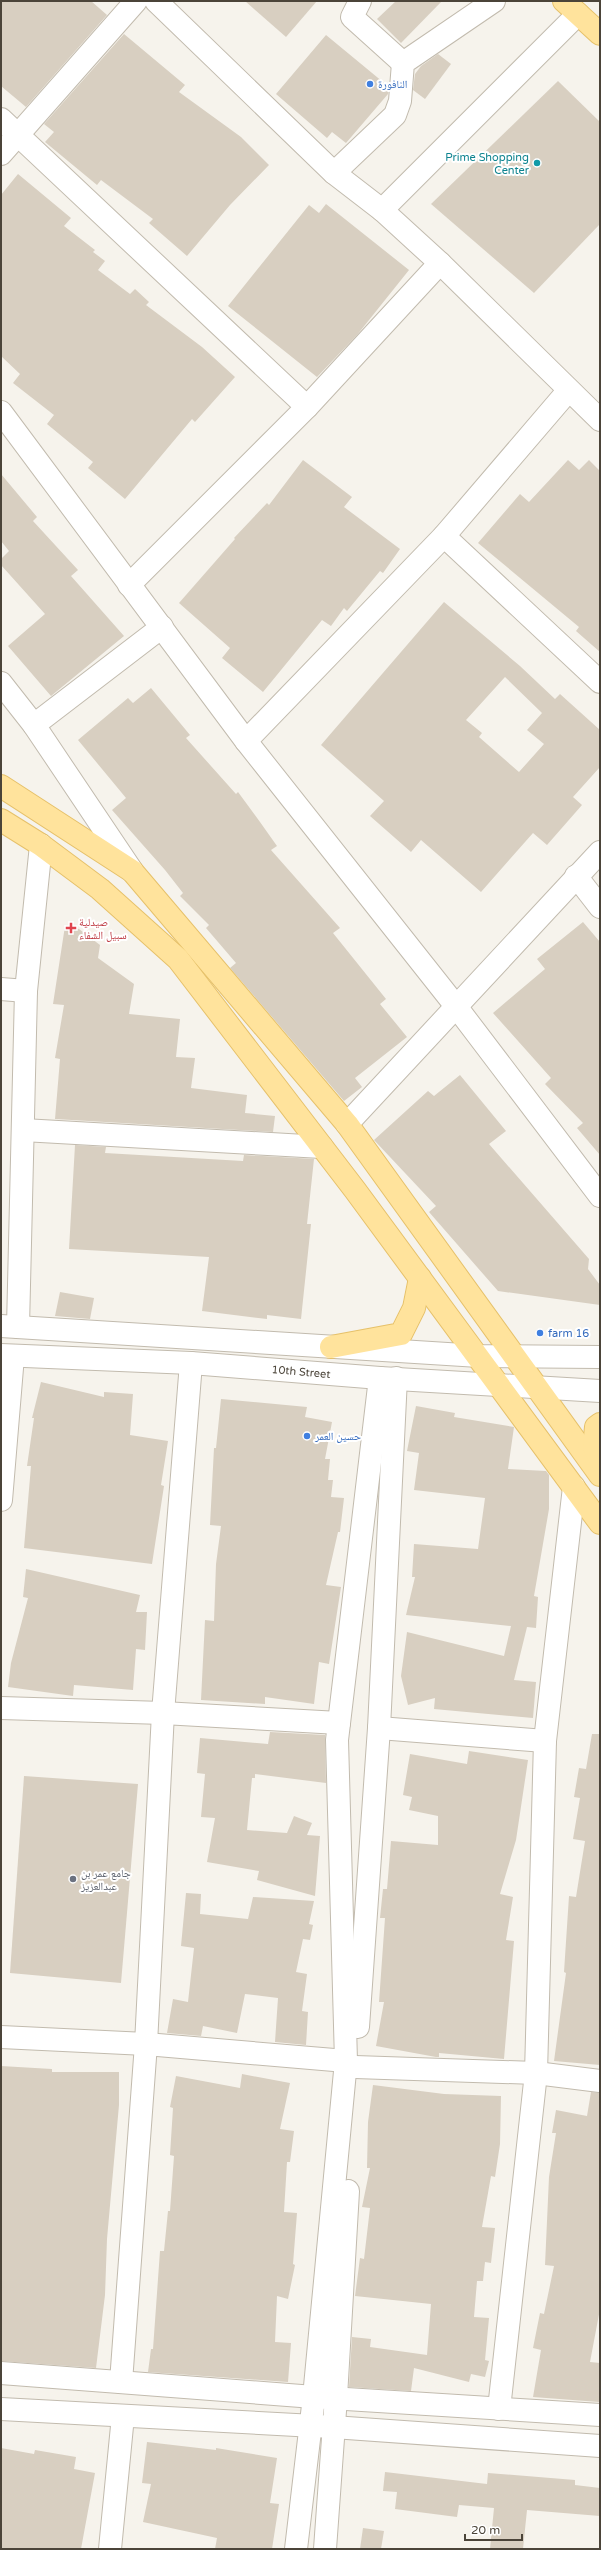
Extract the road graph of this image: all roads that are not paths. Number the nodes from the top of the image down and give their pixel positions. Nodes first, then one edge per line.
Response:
1 (136, 1) edge
2 (156, 1) edge
3 (360, 1) edge
4 (494, 1) edge
5 (571, 8) edge
6 (600, 34) edge
7 (403, 62) junction
8 (1, 119) edge
9 (18, 135) junction
10 (1, 154) edge
11 (334, 172) junction
12 (382, 210) junction
13 (440, 263) junction
14 (568, 391) junction
15 (307, 407) junction
16 (1, 412) edge
17 (600, 420) edge
18 (444, 536) junction
19 (129, 585) junction
20 (162, 626) junction
21 (600, 682) edge
22 (1, 684) edge
23 (34, 725) junction
24 (246, 741) junction
25 (1, 786) edge
26 (1, 820) edge
27 (41, 845) junction
28 (600, 852) edge
29 (132, 870) junction
30 (576, 876) junction
31 (600, 907) edge
32 (1, 989) edge
33 (26, 991) junction
34 (455, 1006) junction
35 (347, 1124) junction
36 (23, 1130) junction
37 (322, 1147) junction
38 (600, 1196) edge
39 (420, 1278) junction
40 (9, 1327) edge
41 (330, 1347) junction
42 (7, 1355) edge
43 (479, 1356) junction
44 (512, 1356) junction
45 (600, 1357) edge
46 (191, 1363) junction
47 (388, 1378) junction
48 (498, 1384) junction
49 (537, 1387) junction
50 (600, 1391) edge
51 (600, 1424) edge
52 (600, 1459) edge
53 (600, 1474) edge
54 (574, 1487) junction
55 (1, 1500) edge
56 (600, 1523) edge
57 (1, 1708) edge
58 (163, 1713) junction
59 (339, 1723) junction
60 (379, 1728) junction
61 (545, 1741) junction
62 (1, 2037) edge
63 (146, 2044) junction
64 (350, 2064) junction
65 (536, 2073) junction
66 (600, 2080) edge
67 (1, 2373) edge
68 (121, 2382) junction
69 (314, 2397) junction
70 (336, 2397) junction
71 (1, 2409) edge
72 (499, 2409) junction
73 (123, 2416) junction
74 (600, 2416) edge
75 (310, 2425) junction
76 (333, 2426) junction
77 (600, 2446) edge
78 (110, 2549) edge
79 (296, 2549) edge
80 (325, 2549) edge

1 - 9 street
2 - 11 street
3 - 7 street
4 - 7 street
5 - 6 main road
5 - 12 street
7 - 11 street
8 - 9 street
9 - 10 street
9 - 15 street
11 - 12 street
12 - 13 street
13 - 14 street
13 - 15 street
14 - 17 street
14 - 18 street
15 - 19 street
16 - 19 street
18 - 21 street
18 - 24 street
19 - 20 street
20 - 23 street
20 - 24 street
22 - 23 street
23 - 29 street
24 - 34 street
25 - 29 main road
26 - 27 main road
27 - 33 street
27 - 37 main road
28 - 30 street
29 - 35 main road
30 - 31 street
30 - 34 street
32 - 33 street
33 - 36 street
34 - 35 street
34 - 38 street
35 - 44 main road
36 - 37 street
36 - 40 street
37 - 39 main road
39 - 41 main road
39 - 43 main road
40 - 41 street
41 - 43 street
42 - 46 street, 10th Street
42 - 55 street
43 - 44 street
43 - 48 main road
44 - 45 street
44 - 49 main road
46 - 47 street, 10th Street
46 - 58 street
47 - 48 street, 10th Street
47 - 59 street
47 - 60 street
48 - 49 street, 10th Street
48 - 54 main road
49 - 50 street, 10th Street
49 - 53 main road
51 - 52 main road
54 - 56 main road
54 - 61 street
57 - 58 street
58 - 59 street
58 - 63 street
59 - 64 street
60 - 61 street
60 - 64 street
61 - 65 street
62 - 63 street
63 - 64 street
63 - 68 street
64 - 65 street
64 - 69 street
64 - 70 street
65 - 66 street
65 - 72 street
67 - 68 street
68 - 69 street
69 - 70 street
69 - 75 street
70 - 72 street
70 - 76 street
71 - 73 street
72 - 74 street
73 - 75 street
73 - 78 street
75 - 76 street
75 - 79 street
76 - 77 street
76 - 80 street

